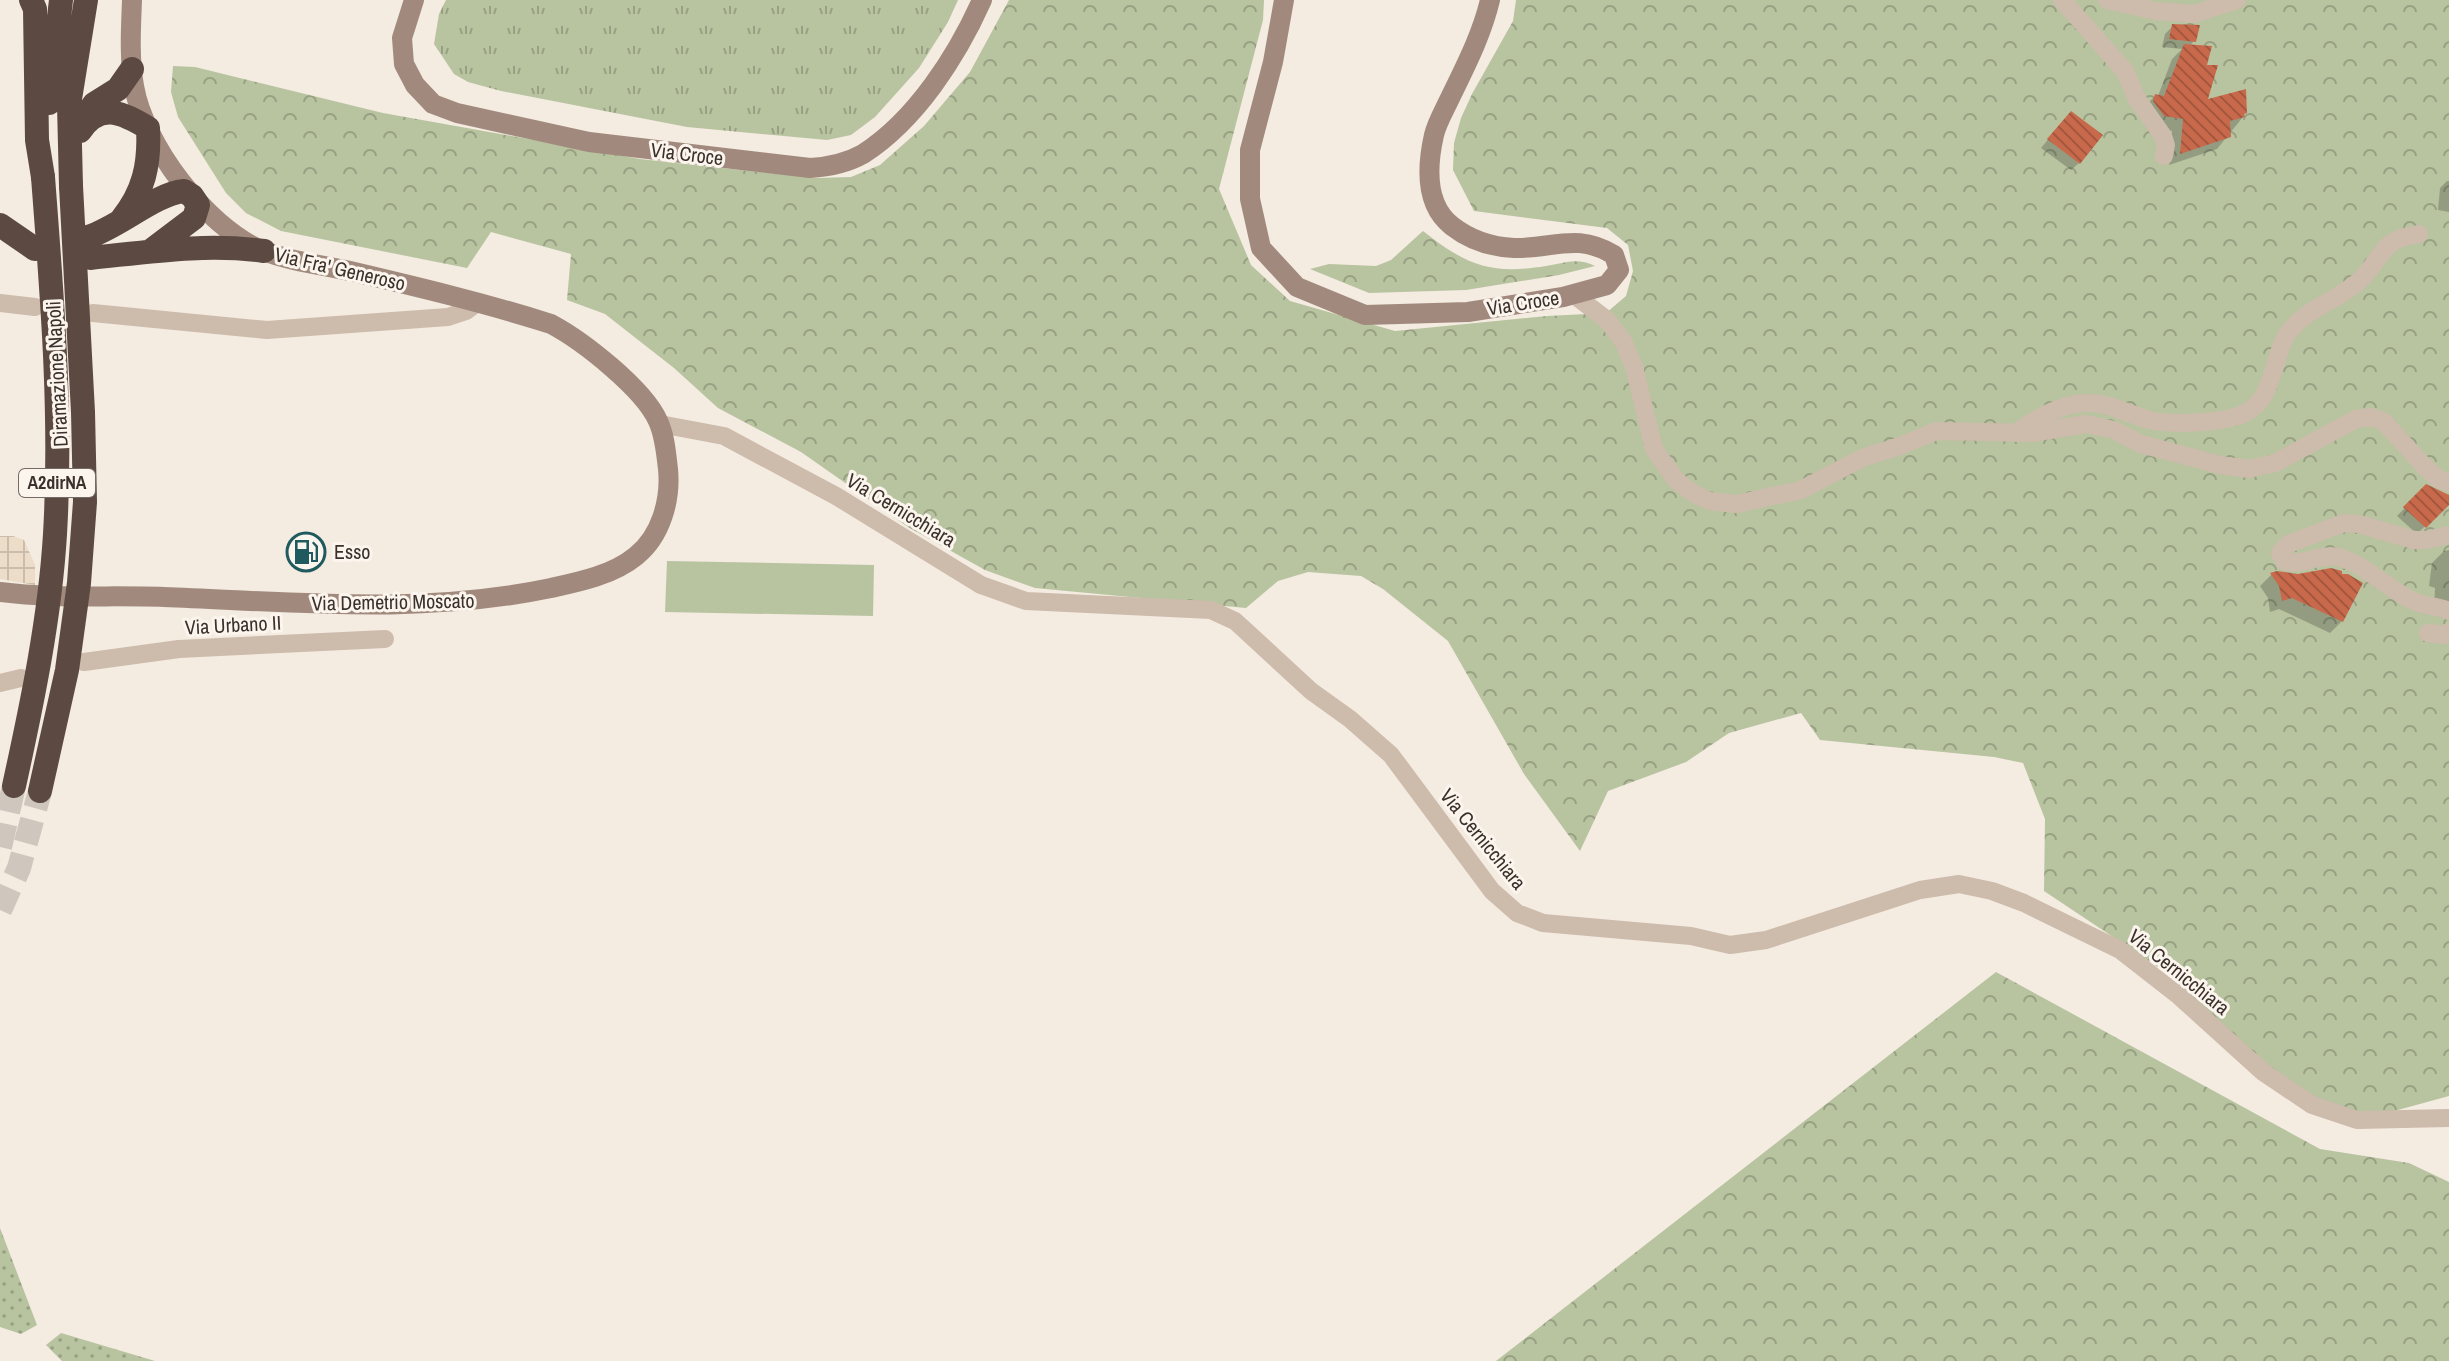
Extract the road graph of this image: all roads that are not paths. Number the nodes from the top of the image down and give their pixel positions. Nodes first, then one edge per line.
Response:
1 (31, 0) edge
2 (61, 0) edge
3 (86, 0) edge
4 (132, 0) edge
5 (414, 0) edge
6 (982, 0) edge
7 (1284, 0) edge
8 (1490, 0) edge
9 (2062, 0) edge
10 (2107, 0) edge
11 (2237, 0) edge
12 (132, 69) junction
13 (148, 128) junction
14 (80, 131) junction
15 (2164, 156) dead end
16 (70, 160) junction
17 (43, 177) junction
18 (197, 201) junction
19 (117, 226) junction
20 (2419, 234) dead end
21 (264, 251) junction
22 (149, 252) junction
23 (1573, 294) junction
24 (478, 302) junction
25 (0, 303) edge
26 (35, 307) dead end
27 (93, 313) dead end
28 (660, 424) junction
29 (2013, 434) junction
30 (2449, 483) edge
31 (2449, 535) edge
32 (0, 592) edge
33 (2449, 611) edge
34 (2449, 632) edge
35 (2428, 633) dead end
36 (385, 639) dead end
37 (84, 662) dead end
38 (21, 678) dead end
39 (0, 683) edge
40 (14, 786) tunnel mouth
41 (40, 791) tunnel mouth
42 (2449, 1118) edge

1 - 17 highway
2 - 17 highway, Diramazione Napoli / A2dirNA
3 - 16 highway, Diramazione Napoli / A2dirNA
4 - 12 street, Via Fra' Generoso
5 - 6 street, Via Croce
7 - 23 street, Via Croce
8 - 23 street, Via Croce
9 - 15 street
10 - 11 street
12 - 13 street, Via Fra' Generoso
12 - 14 highway
13 - 14 highway
13 - 18 street, Via Fra' Generoso
13 - 19 highway
14 - 16 highway
16 - 41 highway, Diramazione Napoli / A2dirNA, bridge
17 - 40 highway, Diramazione Napoli / A2dirNA, bridge
18 - 19 highway
18 - 21 street, Via Fra' Generoso
18 - 22 highway
19 - 22 highway
20 - 29 street
21 - 22 highway
21 - 24 street, Via Fra' Generoso
23 - 29 street
24 - 27 street
24 - 28 street, Via Fra' Generoso
25 - 26 street
28 - 32 street, Via Demetrio Moscato
28 - 42 street, Via Cernicchiara
29 - 30 street
31 - 33 street
34 - 35 street
36 - 37 street, Via Urbano II
38 - 39 street

